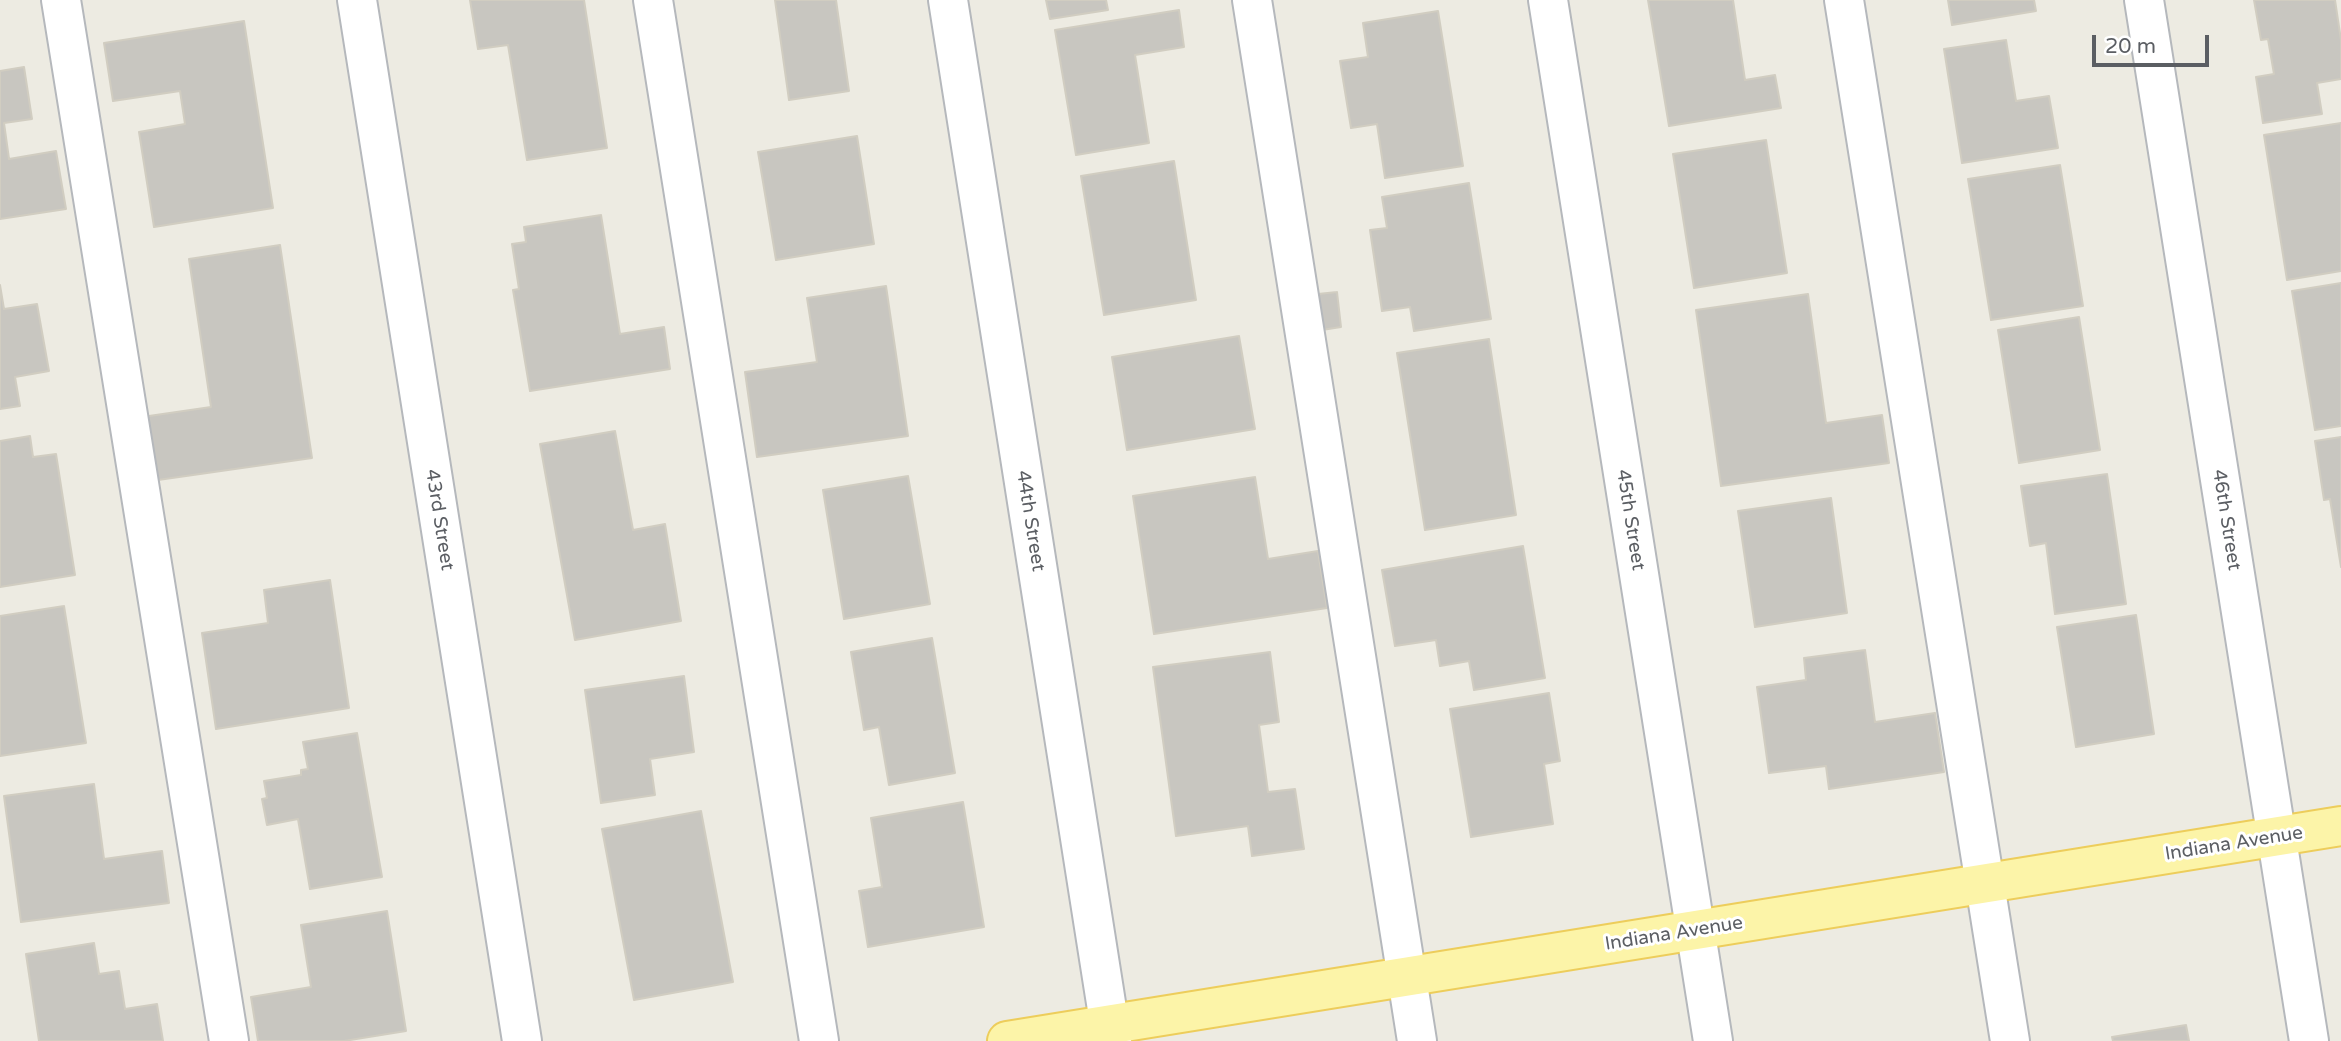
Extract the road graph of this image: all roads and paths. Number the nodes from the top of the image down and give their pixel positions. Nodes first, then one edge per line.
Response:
1 (61, 0) edge
2 (357, 0) edge
3 (653, 0) edge
4 (948, 0) edge
5 (1252, 0) edge
6 (1548, 0) edge
7 (1844, 0) edge
8 (2144, 0) edge
9 (2341, 826) edge
10 (2276, 837) junction
11 (1985, 884) junction
12 (1695, 930) junction
13 (1407, 977) junction
14 (1111, 1033) edge
15 (229, 1041) edge
16 (522, 1041) edge
17 (819, 1041) edge
18 (1007, 1041) edge
19 (1417, 1041) edge
20 (1713, 1041) edge
21 (2010, 1041) edge
22 (2309, 1041) edge

1 - 15 street
2 - 16 street, 43rd Street
3 - 17 street
4 - 14 street, 44th Street
5 - 13 street
6 - 12 street, 45th Street
7 - 11 street
8 - 10 street, 46th Street
9 - 10 main road, Indiana Avenue
10 - 11 main road, Indiana Avenue
10 - 22 street, 46th Street
11 - 12 main road, Indiana Avenue
11 - 21 street
12 - 13 main road, Indiana Avenue
12 - 20 street, 45th Street
13 - 14 main road, Indiana Avenue
13 - 19 street
14 - 18 main road, Indiana Avenue

